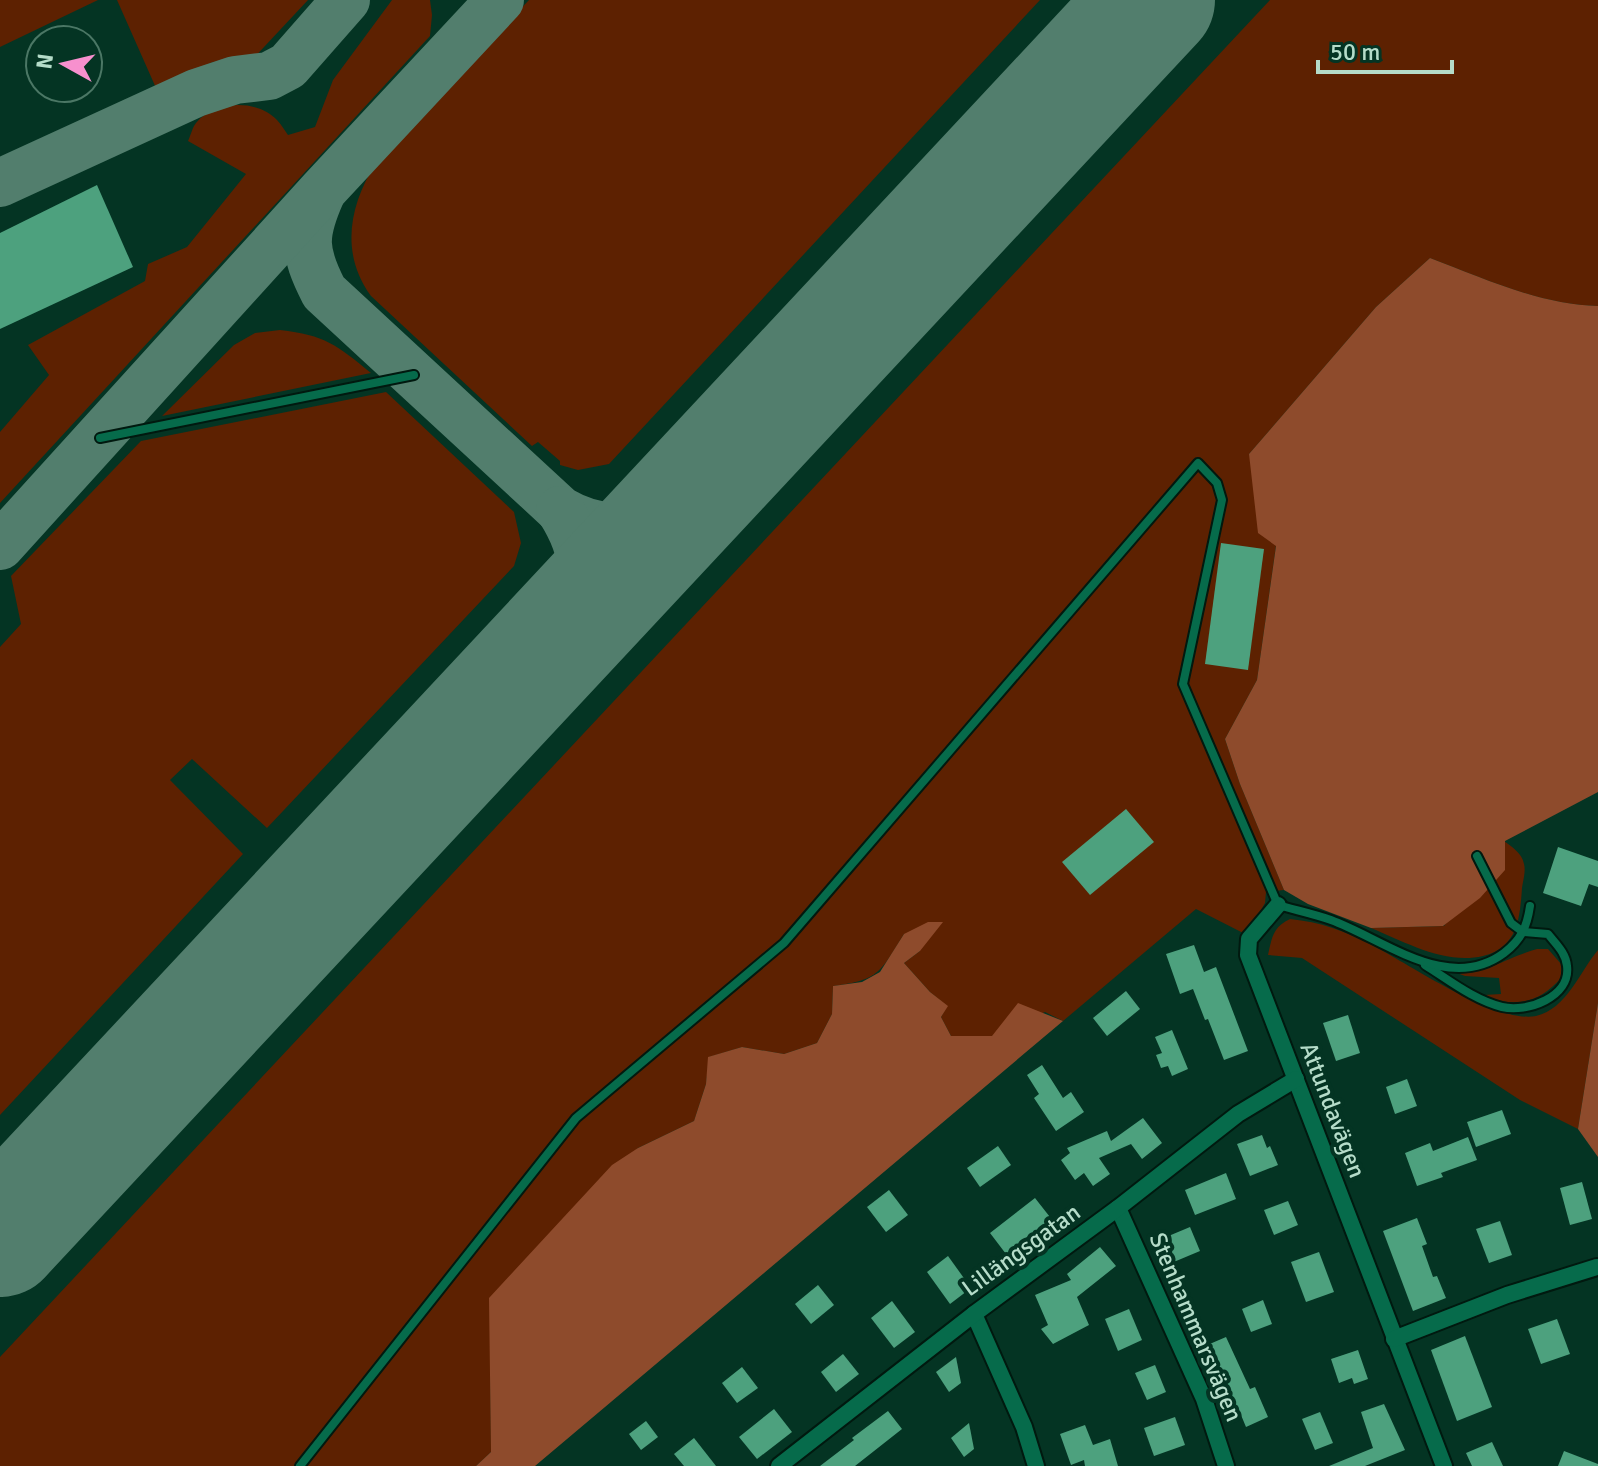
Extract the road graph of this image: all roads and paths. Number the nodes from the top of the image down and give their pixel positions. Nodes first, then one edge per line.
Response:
1 (414, 375) dead end
2 (100, 438) dead end
3 (1477, 856) dead end
4 (1278, 905) junction
5 (1530, 906) dead end
6 (1523, 932) junction
7 (1418, 960) junction
8 (1296, 1079) junction
9 (1118, 1208) junction
10 (1597, 1267) edge
11 (974, 1314) junction
12 (1394, 1339) junction
13 (300, 1466) edge
14 (779, 1466) edge
15 (1036, 1466) edge
16 (1226, 1466) edge
17 (1444, 1466) edge

1 - 2 lane
3 - 6 lane
4 - 7 lane
4 - 8 street, Attundavägen
4 - 13 lane
5 - 6 lane
6 - 7 lane
6 - 7 lane
8 - 9 street, Lillängsgatan
8 - 12 street, Attundavägen
9 - 11 street, Lillängsgatan
9 - 16 street, Stenhammarsvägen
10 - 12 street
11 - 14 street, Lillängsgatan
11 - 15 street
12 - 17 street, Attundavägen

